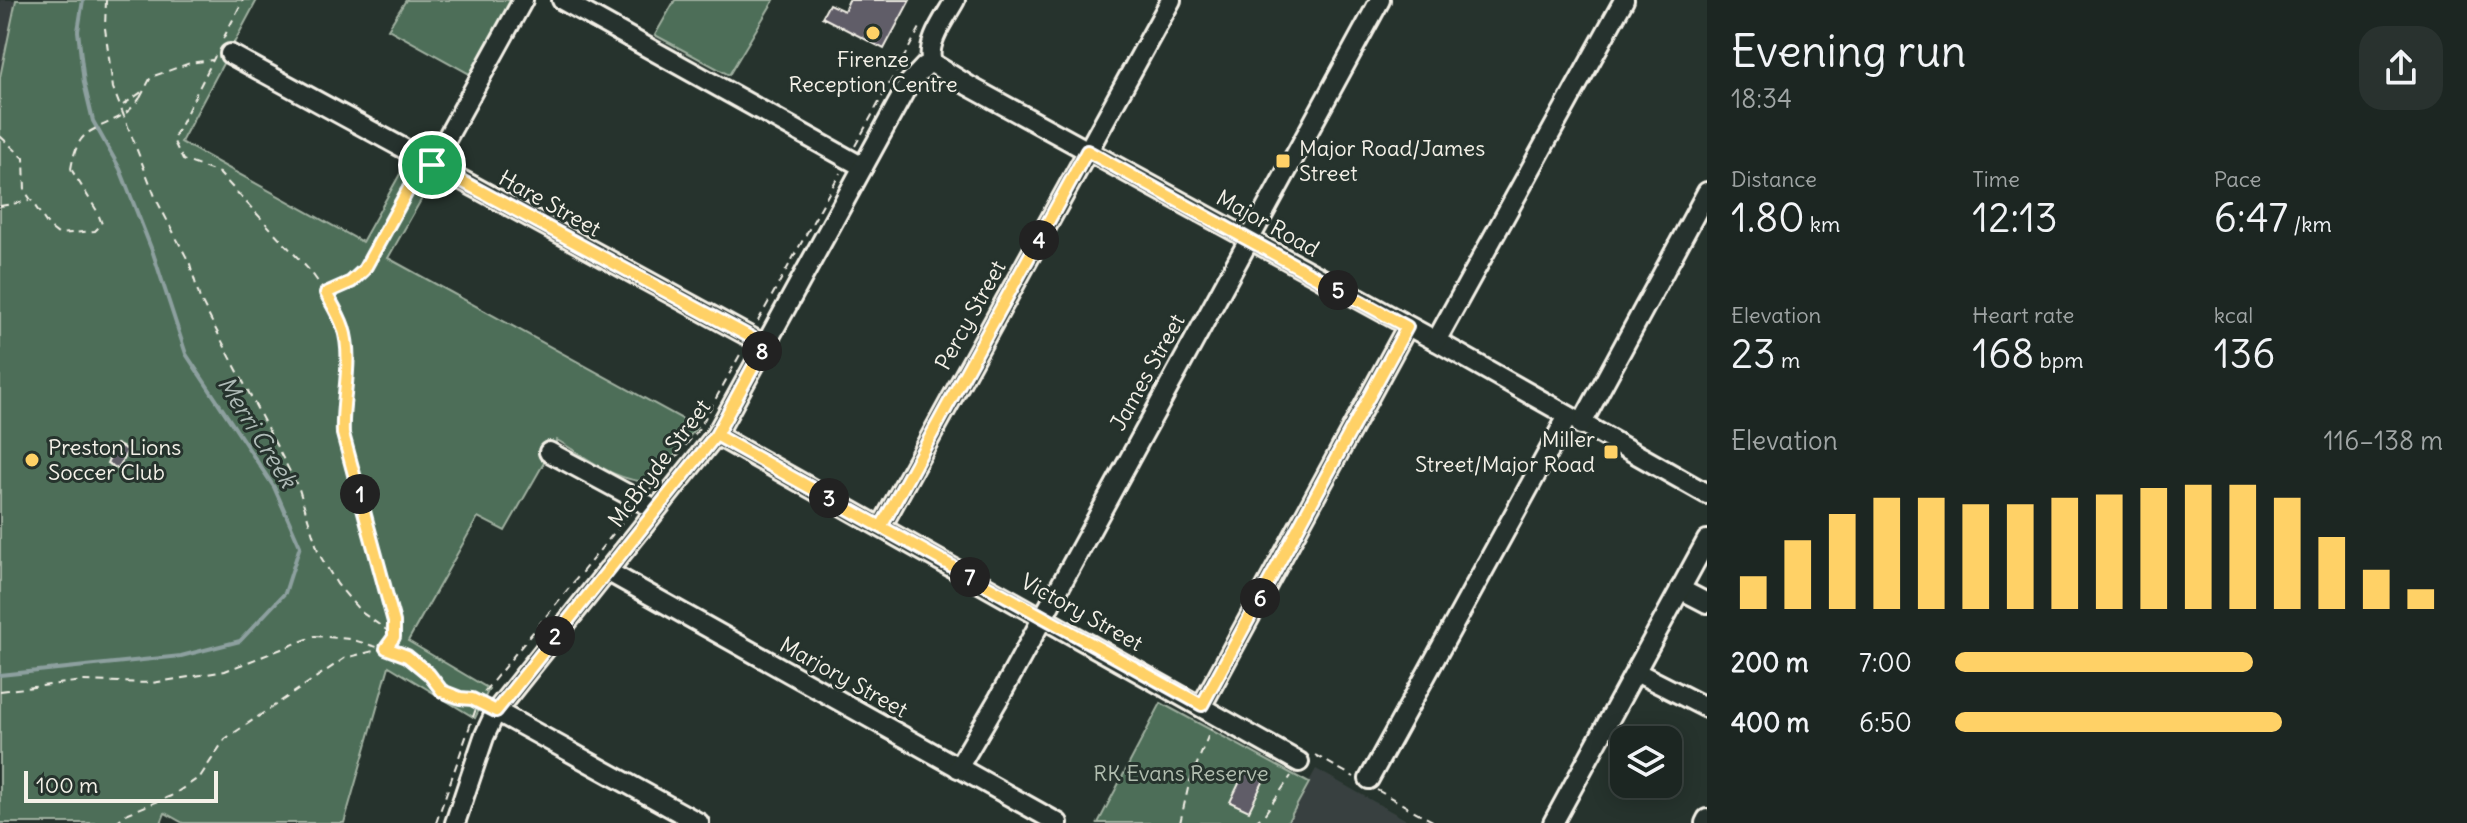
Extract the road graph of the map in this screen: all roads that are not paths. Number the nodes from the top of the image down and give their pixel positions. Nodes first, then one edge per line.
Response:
1 (523, 0) edge
2 (562, 0) edge
3 (955, 0) edge
4 (1171, 0) edge
5 (1380, 0) edge
6 (1624, 0) edge
7 (221, 57) road end
8 (932, 63) junction
9 (1087, 151) junction
10 (428, 163) junction
11 (856, 163) junction
12 (1707, 192) edge
13 (1247, 239) junction
14 (1407, 327) junction
15 (757, 341) junction
16 (1436, 341) junction
17 (1575, 421) junction
18 (716, 435) junction
19 (549, 452) dead end
20 (1707, 494) edge
21 (648, 505) junction
22 (881, 527) junction
23 (1707, 540) edge
24 (607, 571) junction
25 (1680, 589) junction
26 (1707, 603) edge
27 (1041, 618) junction
28 (1636, 672) junction
29 (1707, 708) edge
30 (1210, 710) junction
31 (496, 711) junction
32 (1299, 762) road end
33 (958, 768) junction
34 (1369, 779) dead end
35 (455, 823) edge
36 (699, 823) edge
37 (1058, 823) edge
38 (1553, 823) edge

1 - 10 street
2 - 11 street
3 - 8 street
4 - 9 street, Percy Street
5 - 13 street, James Street
6 - 16 street
7 - 10 street, Hare Street
8 - 9 street, Major Road
8 - 11 street, McBryde Street
9 - 13 street, Major Road
9 - 22 street, Percy Street
10 - 15 street, Hare Street
11 - 15 street, McBryde Street
12 - 17 street
13 - 14 street, Major Road
13 - 27 street, James Street
14 - 16 street, Major Road
14 - 30 street
15 - 18 street, McBryde Street
16 - 17 street, Major Road
17 - 20 street, Major Road
17 - 34 street
18 - 21 street, McBryde Street
18 - 22 street, Victory Street
19 - 21 street
21 - 24 street, McBryde Street
22 - 27 street, Victory Street
23 - 25 street
24 - 31 street, McBryde Street
24 - 33 street, Marjory Street
25 - 26 street
25 - 28 street
27 - 30 street, Victory Street
27 - 33 street, James Street
28 - 29 street
28 - 38 street
30 - 32 street, Victory Street
31 - 35 street, McBryde Street
31 - 36 street
33 - 37 street, Marjory Street

